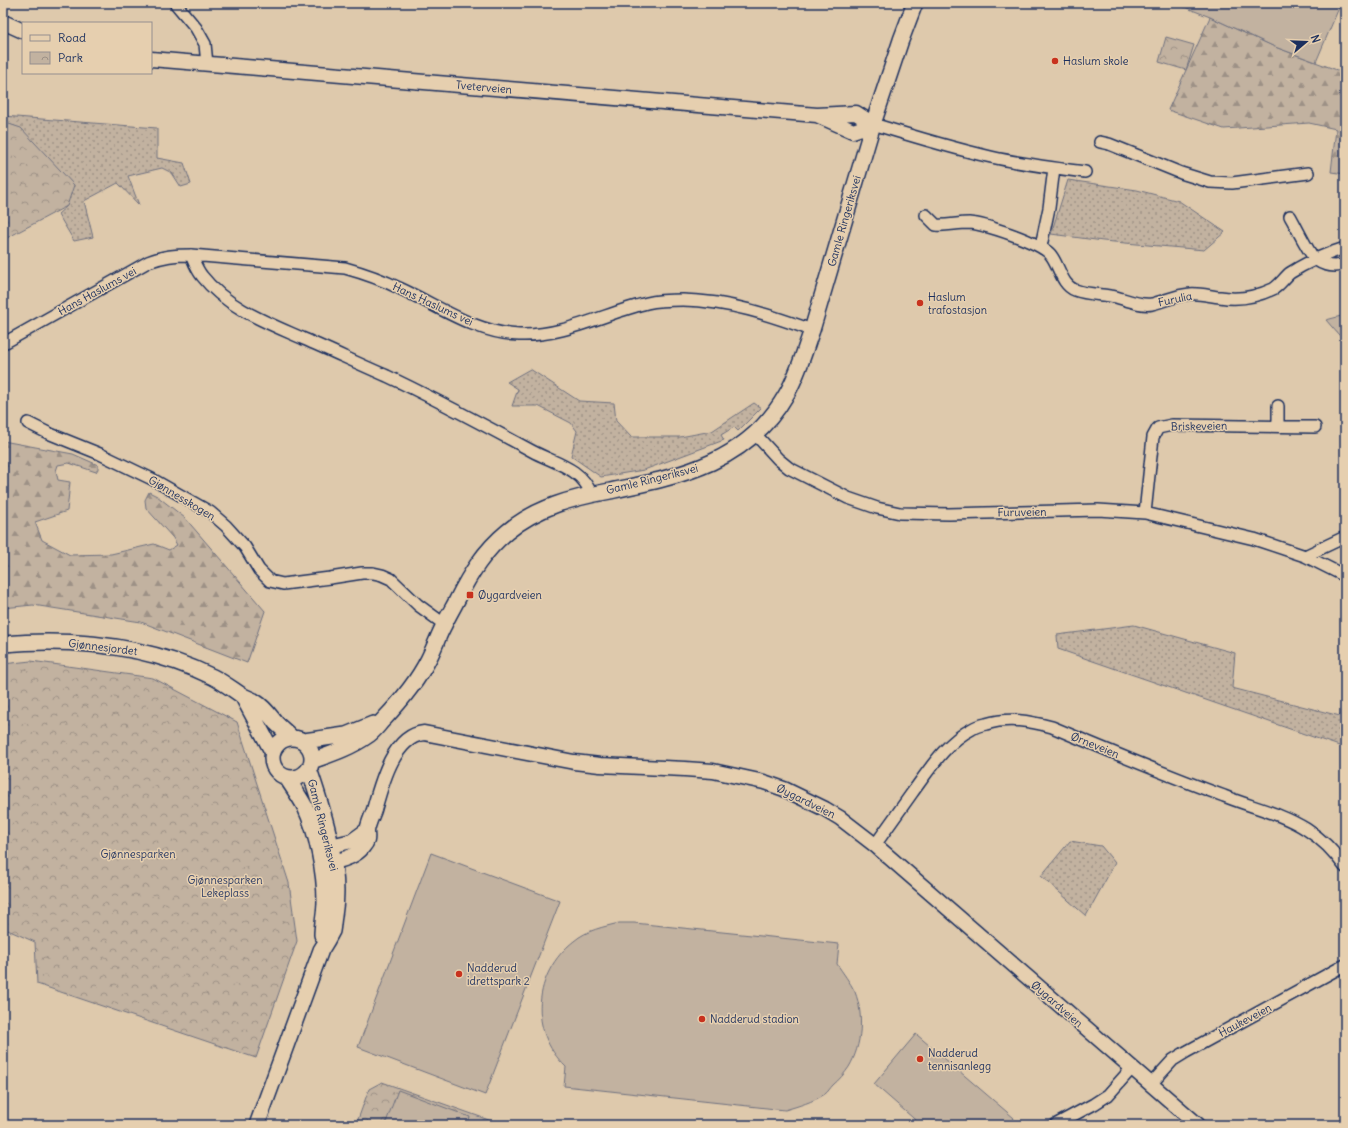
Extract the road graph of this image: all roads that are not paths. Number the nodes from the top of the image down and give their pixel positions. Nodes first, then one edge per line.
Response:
1 (175, 3) edge
2 (915, 3) edge
3 (3, 22) edge
4 (22, 31) edge
5 (152, 59) edge
6 (207, 64) junction
7 (873, 124) junction
8 (1100, 142) dead end
9 (1054, 168) junction
10 (1085, 172) dead end
11 (1308, 173) dead end
12 (926, 215) dead end
13 (1290, 216) dead end
14 (1041, 246) junction
15 (1345, 248) edge
16 (191, 255) junction
17 (1314, 259) junction
18 (1345, 264) edge
19 (812, 330) junction
20 (6, 342) dead end
21 (1278, 406) dead end
22 (28, 423) dead end
23 (1278, 426) junction
24 (1315, 427) dead end
25 (756, 435) junction
26 (591, 494) junction
27 (1145, 513) junction
28 (1345, 537) edge
29 (1305, 556) junction
30 (1345, 576) edge
31 (444, 624) junction
32 (3, 644) edge
33 (242, 695) junction
34 (382, 721) junction
35 (298, 739) junction
36 (272, 751) junction
37 (311, 765) junction
38 (288, 778) junction
39 (367, 830) junction
40 (875, 845) junction
41 (325, 851) junction
42 (334, 862) junction
43 (1345, 866) edge
44 (321, 950) junction
45 (1345, 964) edge
46 (1132, 1068) junction
47 (1150, 1084) junction
48 (257, 1125) edge
49 (1055, 1125) edge
50 (1198, 1125) edge

1 - 6 street
2 - 7 main road, Gamle Ringeriksvei
3 - 4 street
5 - 6 street, Tveterveien
6 - 7 street, Tveterveien
7 - 9 street
7 - 19 main road, Gamle Ringeriksvei
8 - 11 street
9 - 10 street
9 - 14 street
12 - 14 street, Furulia
13 - 17 street
14 - 17 street, Furulia
15 - 17 street, Furulia
16 - 19 street, Hans Haslums vei
16 - 20 street, Hans Haslums vei
16 - 26 street
17 - 18 street
19 - 25 main road, Gamle Ringeriksvei
21 - 23 street
22 - 31 street, Gjønnesskogen
23 - 24 street, Briskeveien
23 - 27 street, Briskeveien
25 - 26 main road, Gamle Ringeriksvei
25 - 27 street, Furuveien
26 - 31 main road, Gamle Ringeriksvei
27 - 29 street, Furuveien
28 - 29 street
29 - 30 street, Furuveien
31 - 34 main road, Gamle Ringeriksvei
32 - 33 main road, Gjønnesjordet
33 - 35 main road, Gjønnesjordet
33 - 36 main road, Gjønnesjordet
34 - 35 main road, Gamle Ringeriksvei
34 - 37 main road, Gamle Ringeriksvei
35 - 36 main road
35 - 37 main road
36 - 38 main road
37 - 38 main road
37 - 41 main road, Gamle Ringeriksvei
38 - 41 main road, Gamle Ringeriksvei
39 - 40 street, Øygardveien
39 - 41 street
39 - 42 street, Øygardveien
40 - 43 street, Ørneveien
40 - 46 street, Øygardveien
41 - 42 main road, Gamle Ringeriksvei
41 - 44 main road, Gamle Ringeriksvei
42 - 44 main road, Gamle Ringeriksvei
44 - 48 main road, Gamle Ringeriksvei
45 - 47 street, Haukeveien
46 - 47 street, Øygardveien
46 - 49 street
47 - 50 street, Øygardveien

